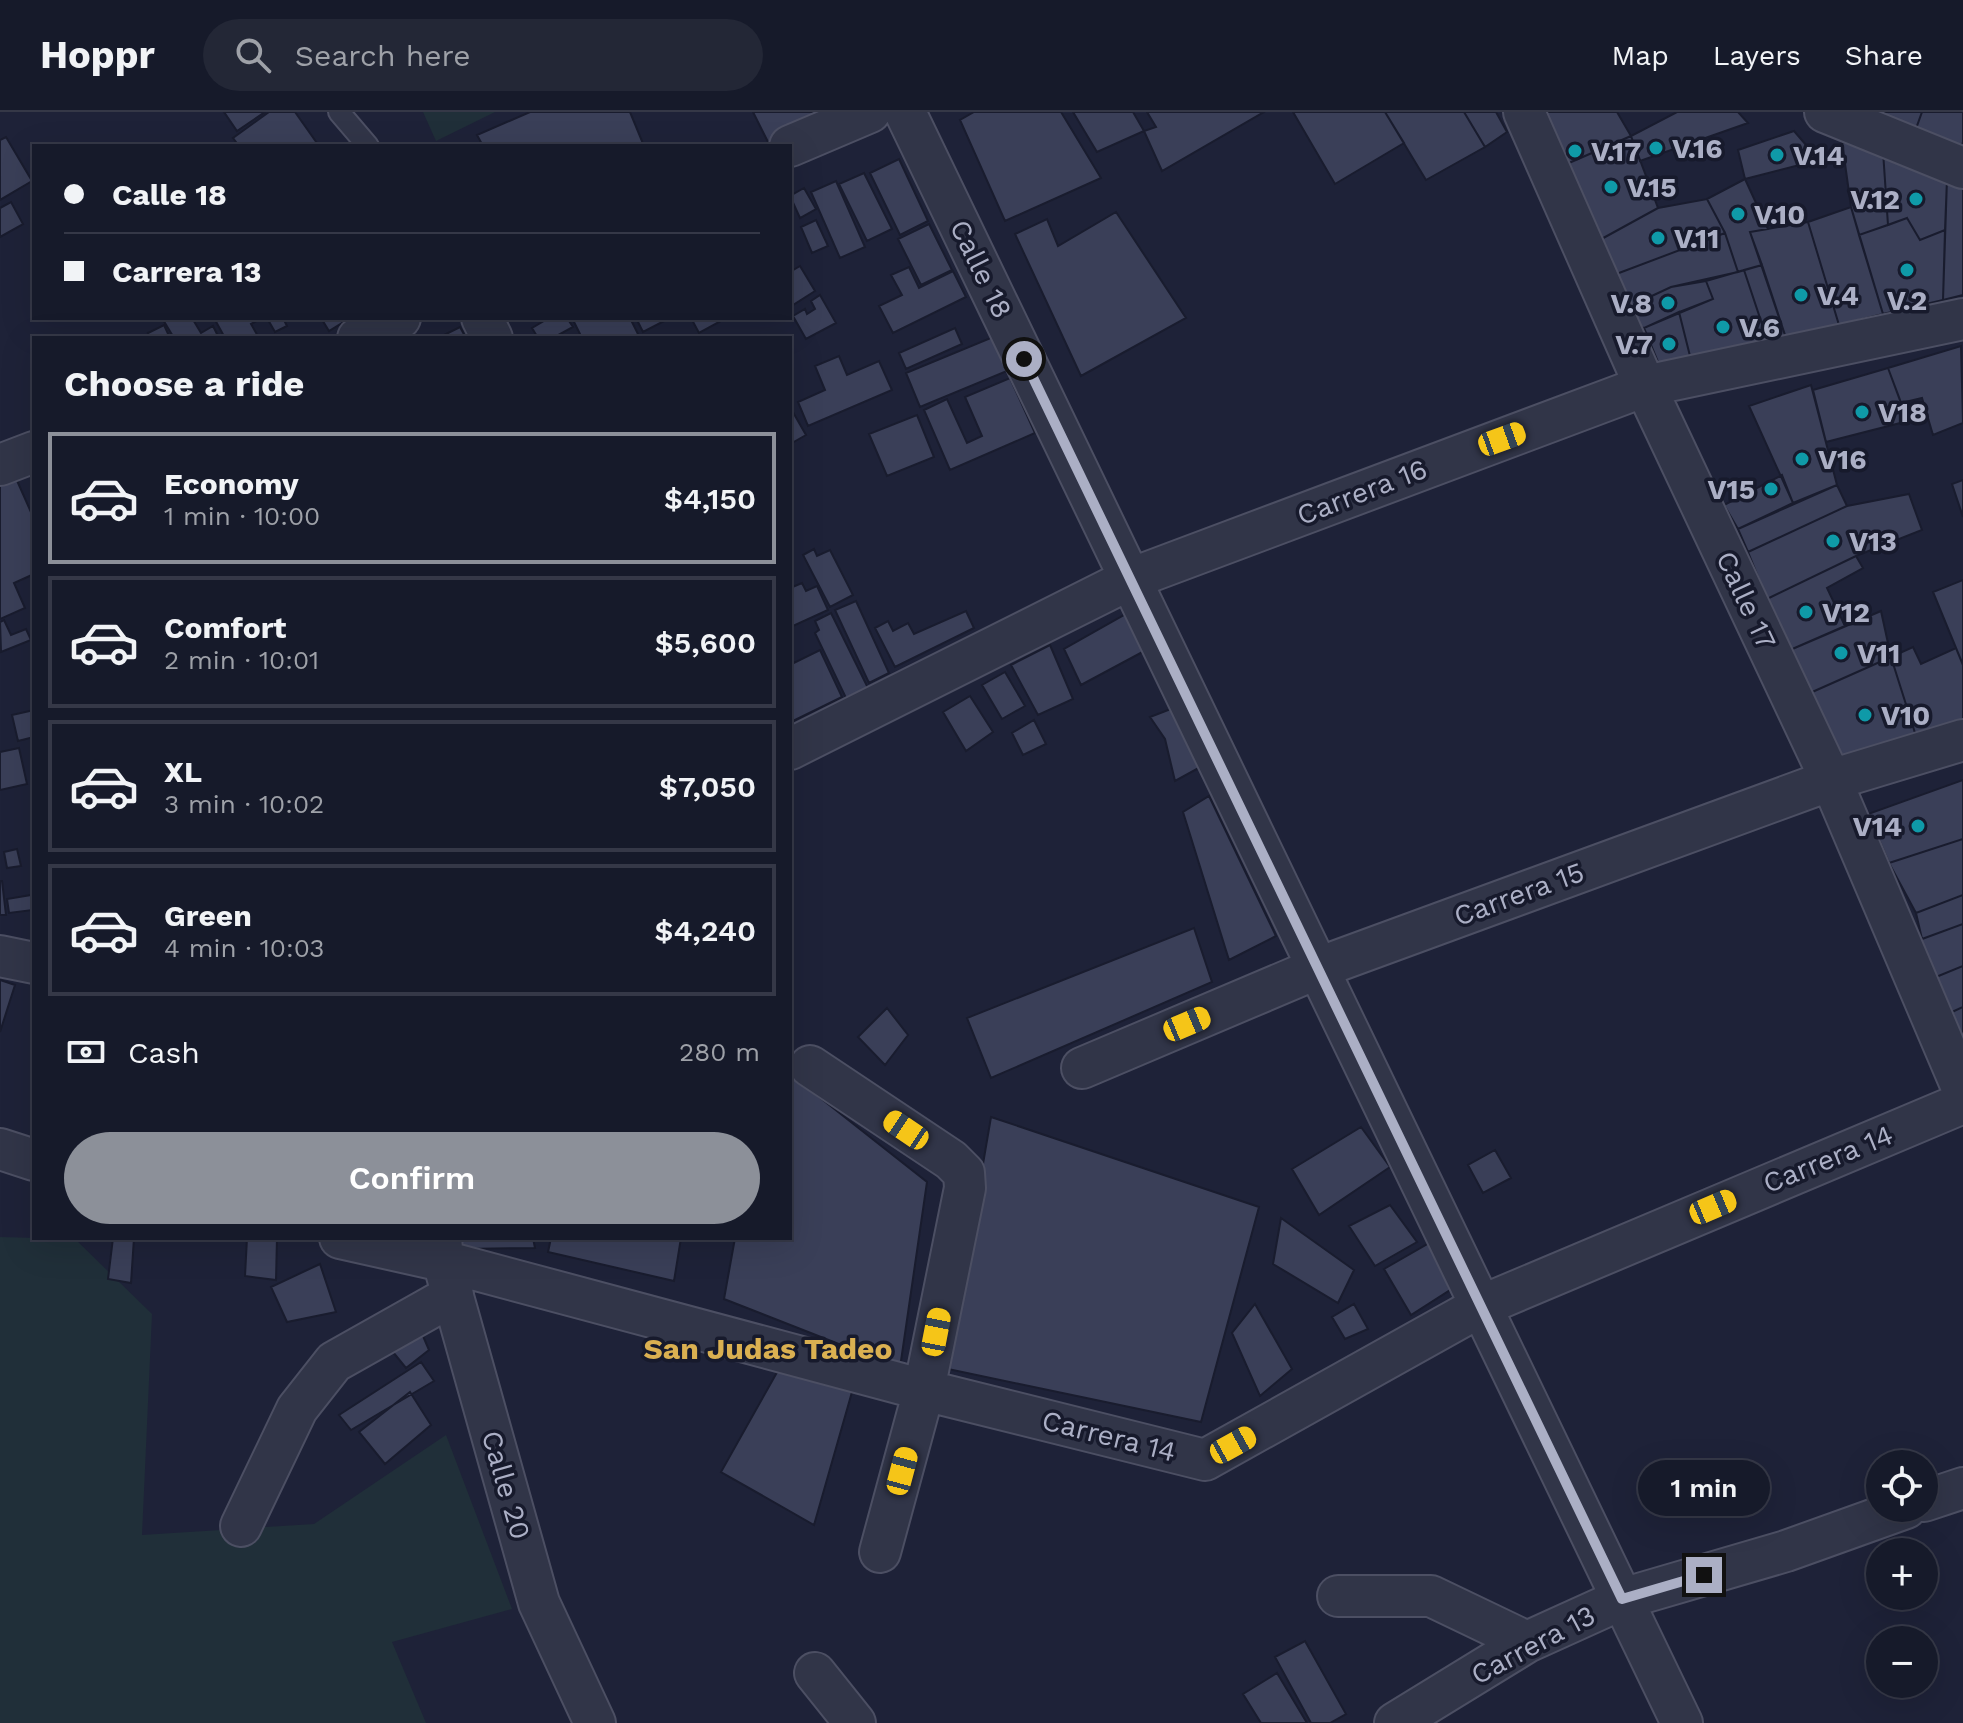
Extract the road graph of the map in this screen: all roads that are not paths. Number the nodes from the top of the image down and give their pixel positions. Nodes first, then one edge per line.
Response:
1 (339, 112) edge
2 (870, 112) edge
3 (905, 112) edge
4 (1524, 112) edge
5 (1825, 112) edge
6 (366, 144) edge
7 (792, 145) edge
8 (1963, 168) edge
9 (1963, 319) edge
10 (396, 320) edge
11 (362, 336) edge
12 (1645, 386) junction
13 (32, 453) edge
14 (0, 465) edge
15 (1130, 579) junction
16 (1963, 740) edge
17 (792, 748) edge
18 (1831, 780) junction
19 (0, 956) edge
20 (32, 963) edge
21 (1318, 968) junction
22 (810, 1066) dead end
23 (1082, 1068) dead end
24 (1963, 1090) edge
25 (1963, 1103) edge
26 (0, 1149) edge
27 (32, 1159) edge
28 (348, 1240) edge
29 (445, 1264) edge
30 (1481, 1306) junction
31 (924, 1390) junction
32 (1963, 1488) edge
33 (1938, 1496) edge
34 (1867, 1522) edge
35 (241, 1526) dead end
36 (880, 1552) dead end
37 (1338, 1596) dead end
38 (1622, 1599) junction
39 (1527, 1642) junction
40 (815, 1673) dead end
41 (595, 1723) edge
42 (855, 1723) edge
43 (1395, 1723) edge
44 (1682, 1723) edge

1 - 6 lane
2 - 7 street
3 - 15 street, Calle 18
4 - 12 street, Calle 17
5 - 8 street
9 - 12 street, Carrera 16
10 - 11 street
12 - 15 street, Carrera 16
12 - 18 street, Calle 17
13 - 14 street
15 - 17 street, Carrera 16
15 - 21 street, Calle 18
16 - 18 street, Carrera 15
18 - 21 street, Carrera 15
18 - 24 street, Calle 17
19 - 20 street
21 - 23 street, Carrera 15
21 - 30 street, Calle 18
22 - 31 street
25 - 30 street, Carrera 14
26 - 27 street
28 - 29 street, Carrera 14
29 - 31 street, Carrera 14
29 - 35 street
29 - 41 street, Calle 20
30 - 31 street, Carrera 14
30 - 38 street, Calle 18
31 - 36 street
32 - 33 street
34 - 38 street, Carrera 13
37 - 39 street
38 - 39 street, Carrera 13
38 - 44 street, Calle 18
39 - 43 street, Carrera 13
40 - 42 street

